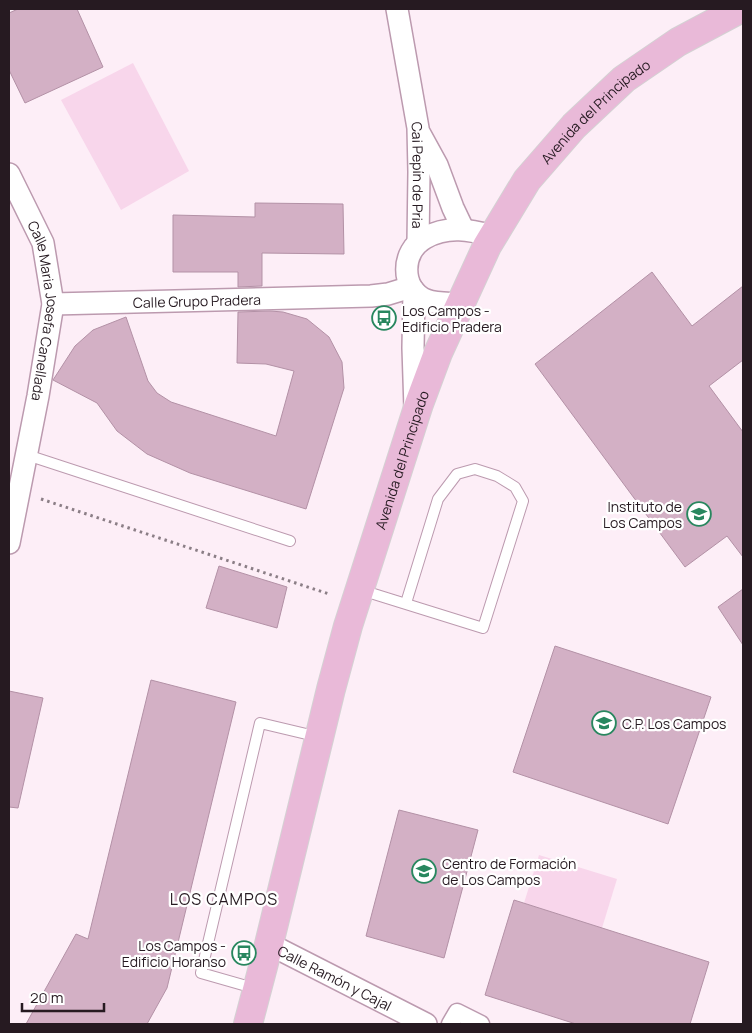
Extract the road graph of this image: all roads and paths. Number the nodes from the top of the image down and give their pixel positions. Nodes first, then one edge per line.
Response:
1 (397, 9) edge
2 (740, 9) edge
3 (418, 128) junction
4 (9, 174) edge
5 (463, 229) junction
6 (494, 236) junction
7 (418, 243) junction
8 (410, 284) junction
9 (53, 304) junction
10 (461, 304) junction
11 (416, 416) junction
12 (27, 455) junction
13 (19, 492) junction
14 (290, 540) dead end
15 (9, 543) edge
16 (358, 596) junction
17 (406, 603) junction
18 (319, 737) junction
19 (269, 944) junction
20 (258, 989) junction
21 (248, 1024) edge
22 (426, 1024) edge
23 (450, 1024) edge
24 (481, 1024) edge

1 - 3 street
2 - 6 main road, Avenida del Principado
3 - 5 street, Cai Pepín de Pria
3 - 7 street, Cai Pepín de Pria
4 - 9 street, Calle Maria Josefa Canellada
5 - 6 street, Cai Pepín de Pria
5 - 7 street, Cai Pepín de Pria
6 - 10 main road, Avenida del Principado
7 - 8 street, Cai Pepín de Pria
8 - 9 street, Calle Grupo Pradera
8 - 10 street
8 - 11 street, Cai Pepín de Pria
9 - 12 street, Calle Maria Josefa Canellada
10 - 11 main road, Avenida del Principado
11 - 16 main road, Avenida del Principado
12 - 13 street, Calle Maria Josefa Canellada
12 - 14 lane
13 - 15 street, Calle Maria Josefa Canellada
13 - 16 path
16 - 17 lane
16 - 18 main road, Avenida del Principado
17 - 17 lane
18 - 19 main road, Avenida del Principado
18 - 20 lane
19 - 20 main road, Avenida del Principado
19 - 22 street, Calle Ramón y Cajal
20 - 21 main road, Avenida del Principado
23 - 24 street

